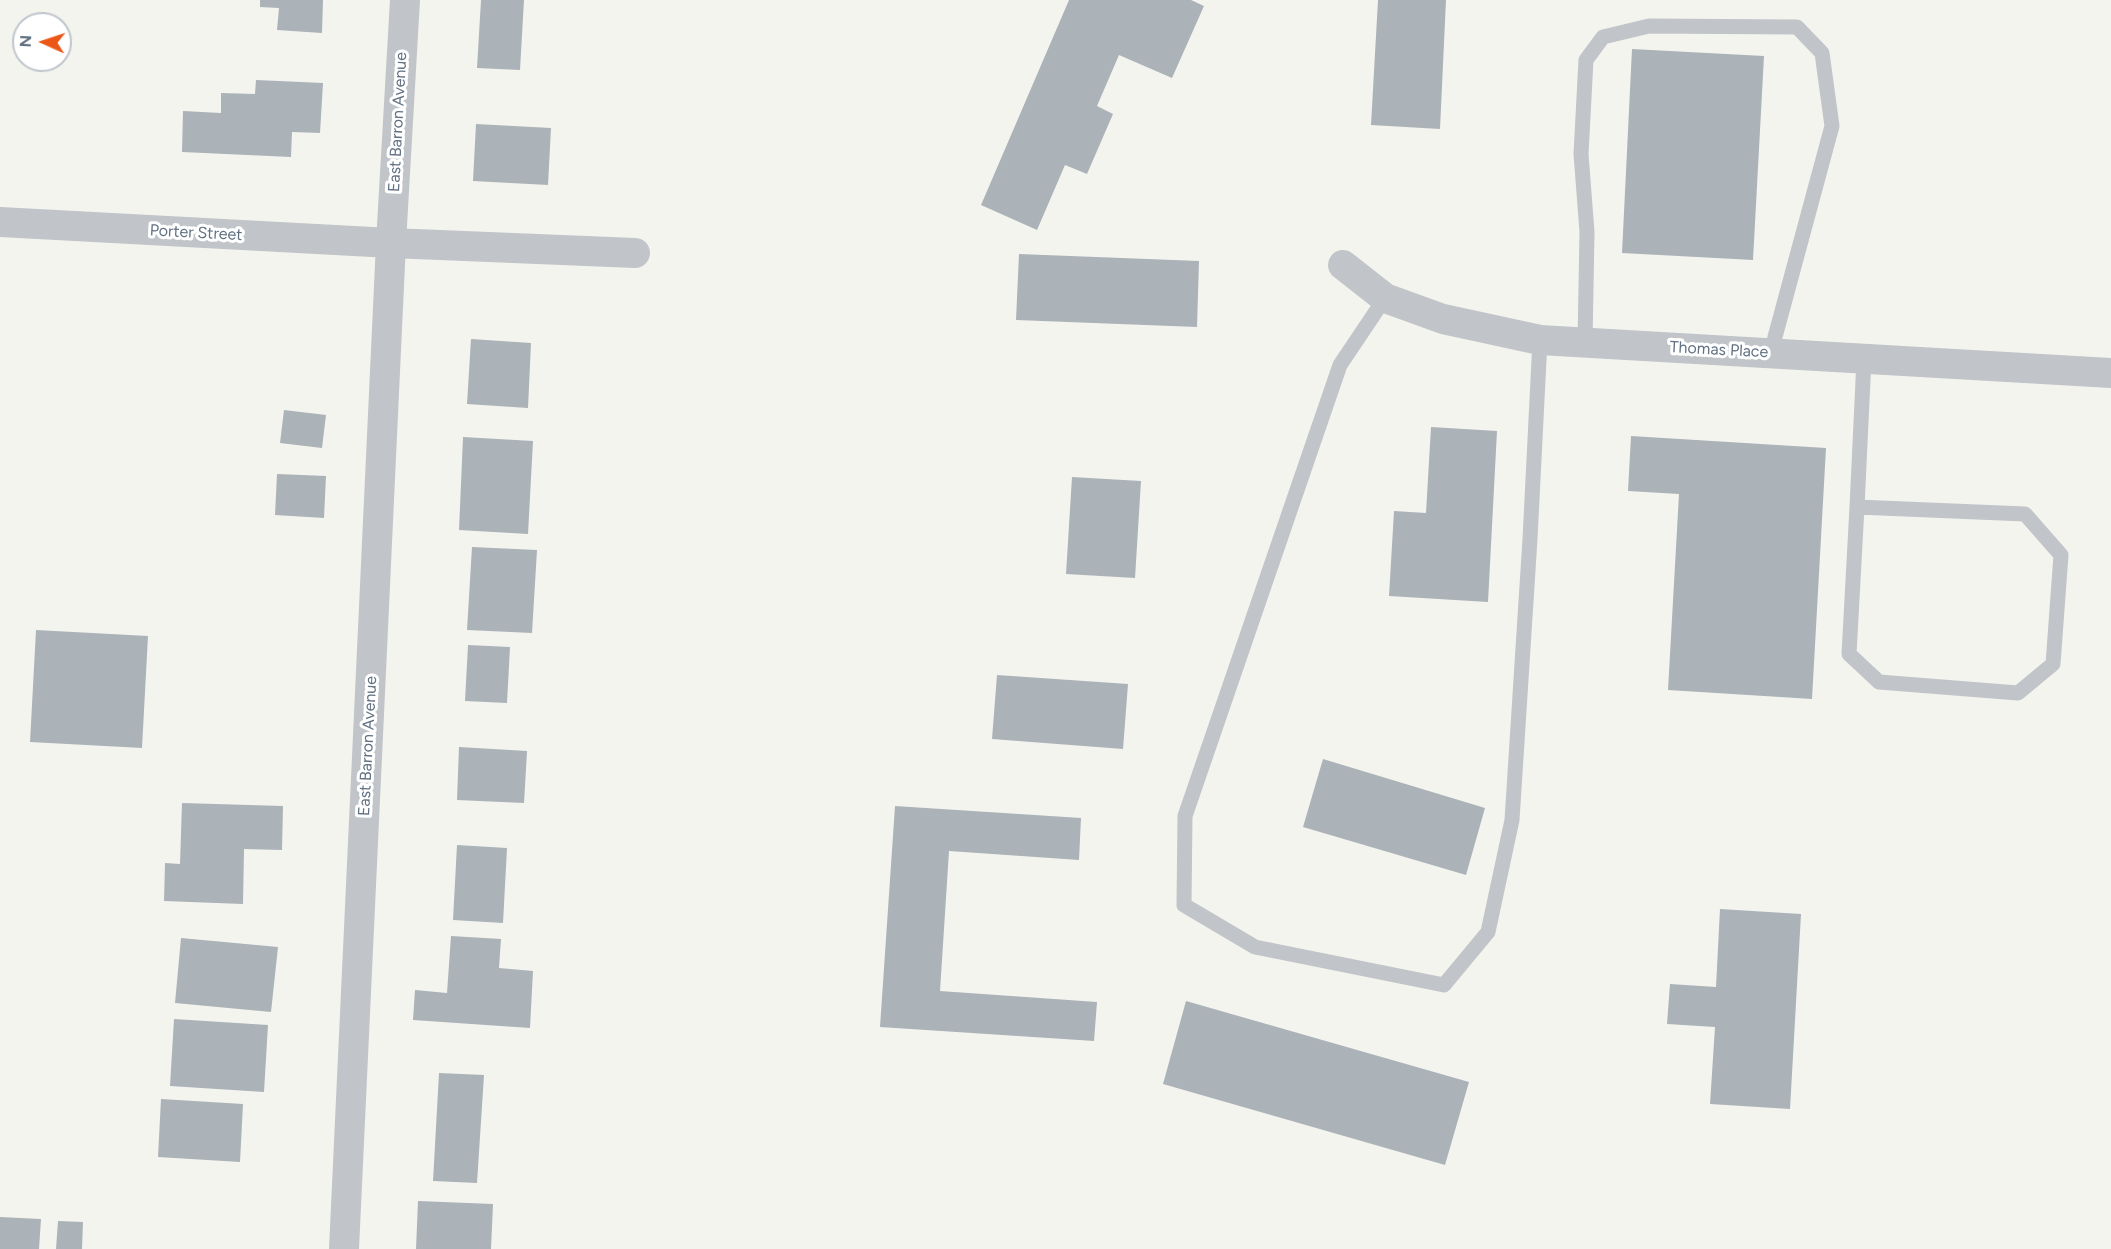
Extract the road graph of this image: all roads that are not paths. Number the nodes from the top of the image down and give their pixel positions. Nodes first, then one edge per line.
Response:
1 (405, 0) edge
2 (0, 222) edge
3 (392, 243) junction
4 (635, 253) dead end
5 (1343, 265) dead end
6 (1385, 297) junction
7 (1540, 340) junction
8 (1585, 342) junction
9 (1772, 353) junction
10 (1864, 359) junction
11 (2111, 373) edge
12 (1857, 507) junction
13 (344, 1249) edge

1 - 3 street, East Barron Avenue
2 - 3 street, Porter Street
3 - 4 street
3 - 13 street, East Barron Avenue
5 - 6 street, Thomas Place
6 - 7 street, Thomas Place
6 - 7 lane
7 - 8 street, Thomas Place
8 - 9 street, Thomas Place
8 - 9 lane
9 - 10 street, Thomas Place
10 - 11 street, Thomas Place
10 - 12 lane
12 - 12 lane

